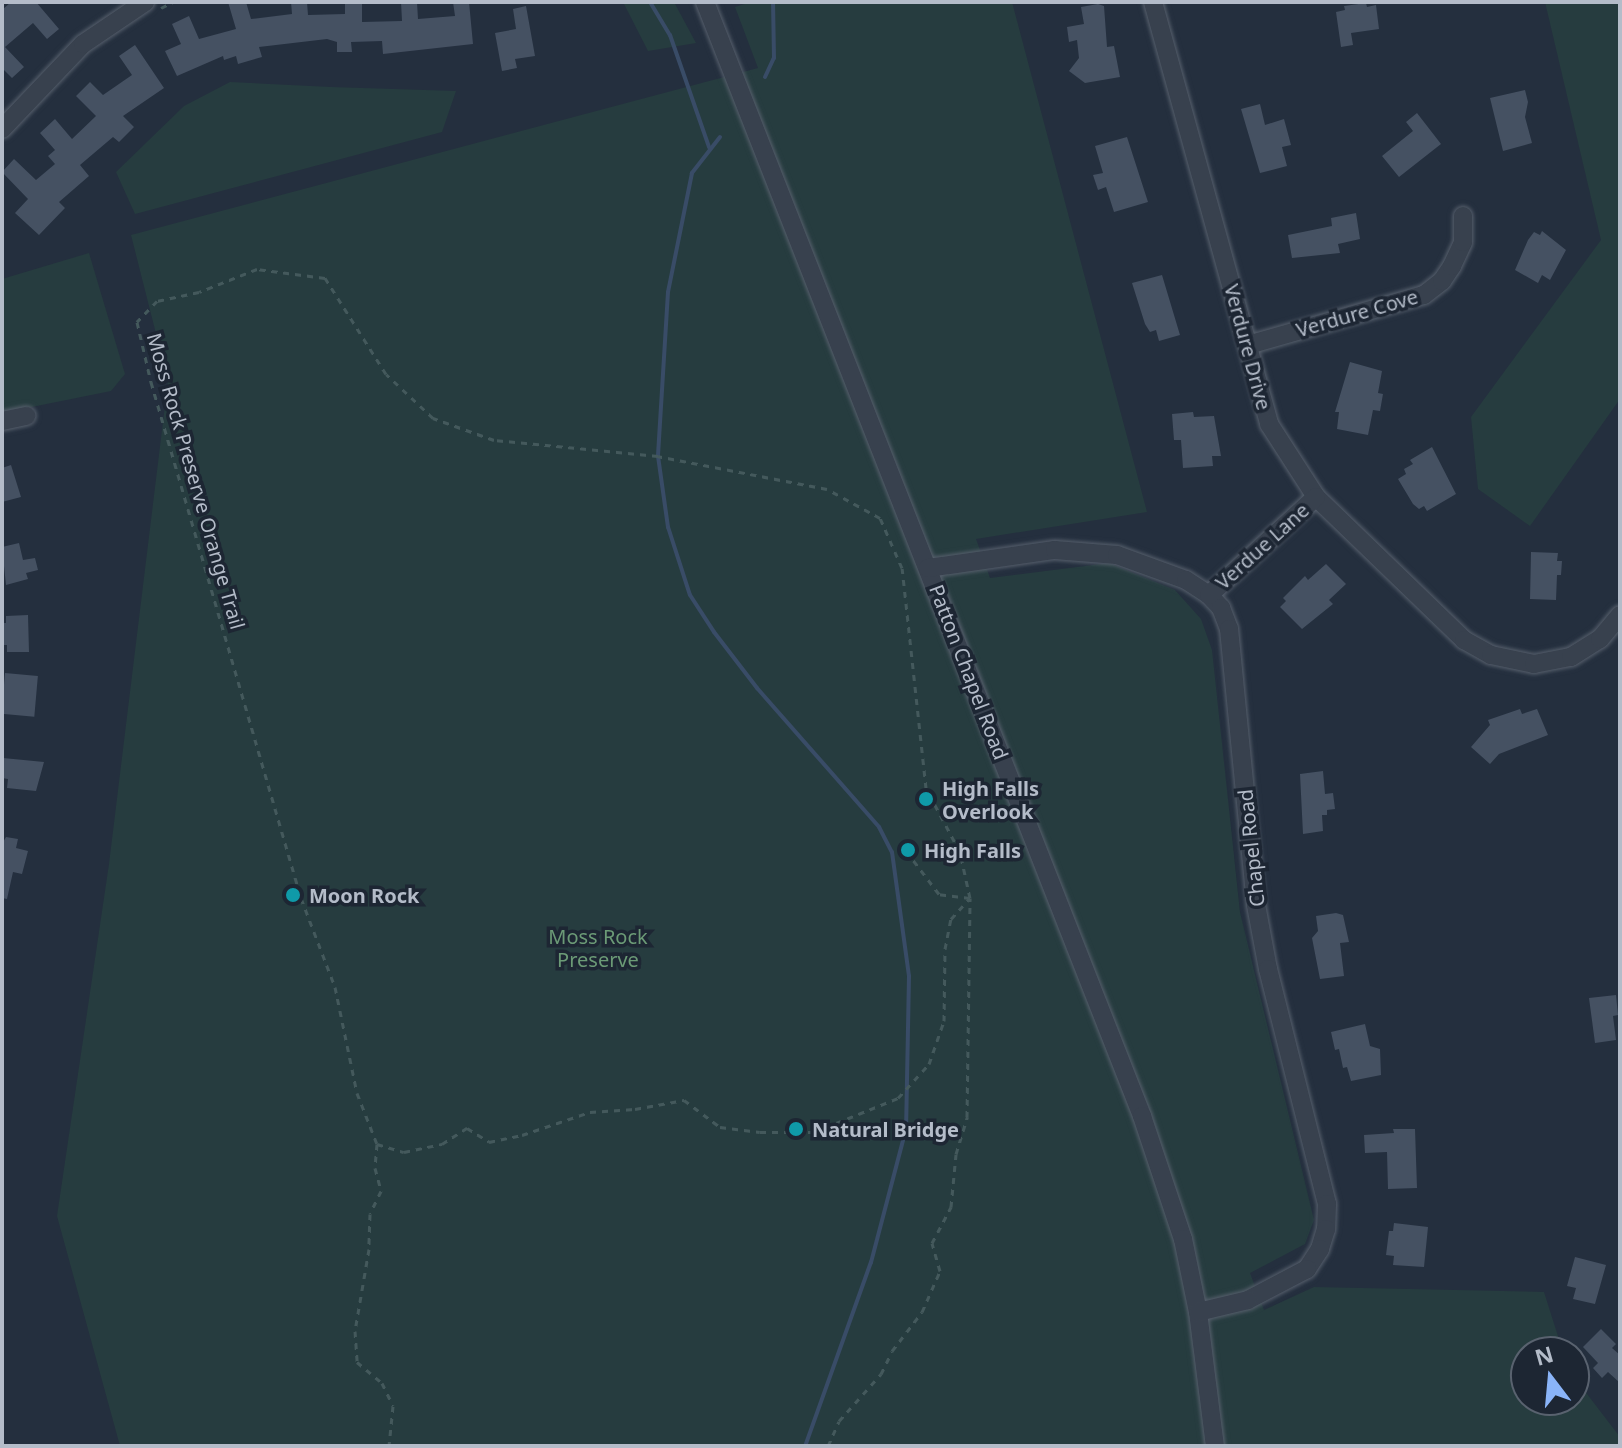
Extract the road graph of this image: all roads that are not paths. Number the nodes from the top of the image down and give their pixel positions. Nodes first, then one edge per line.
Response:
1 (145, 2) edge
2 (705, 2) edge
3 (1153, 2) edge
4 (2, 129) edge
5 (1463, 216) dead end
6 (1248, 345) junction
7 (26, 416) dead end
8 (2, 421) edge
9 (1316, 497) junction
10 (928, 568) junction
11 (1209, 595) junction
12 (1620, 615) edge
13 (1198, 1312) junction
14 (1215, 1446) edge

1 - 4 street
2 - 10 street, Patton Chapel Road
3 - 6 street, Verdure Drive
5 - 6 street, Verdure Cove
6 - 9 street, Verdure Drive
7 - 8 street
9 - 11 street, Verdue Lane
9 - 12 street, Verdure Drive
10 - 11 street
10 - 13 street, Patton Chapel Road
11 - 13 street, Chapel Road
13 - 14 street, Patton Chapel Road

